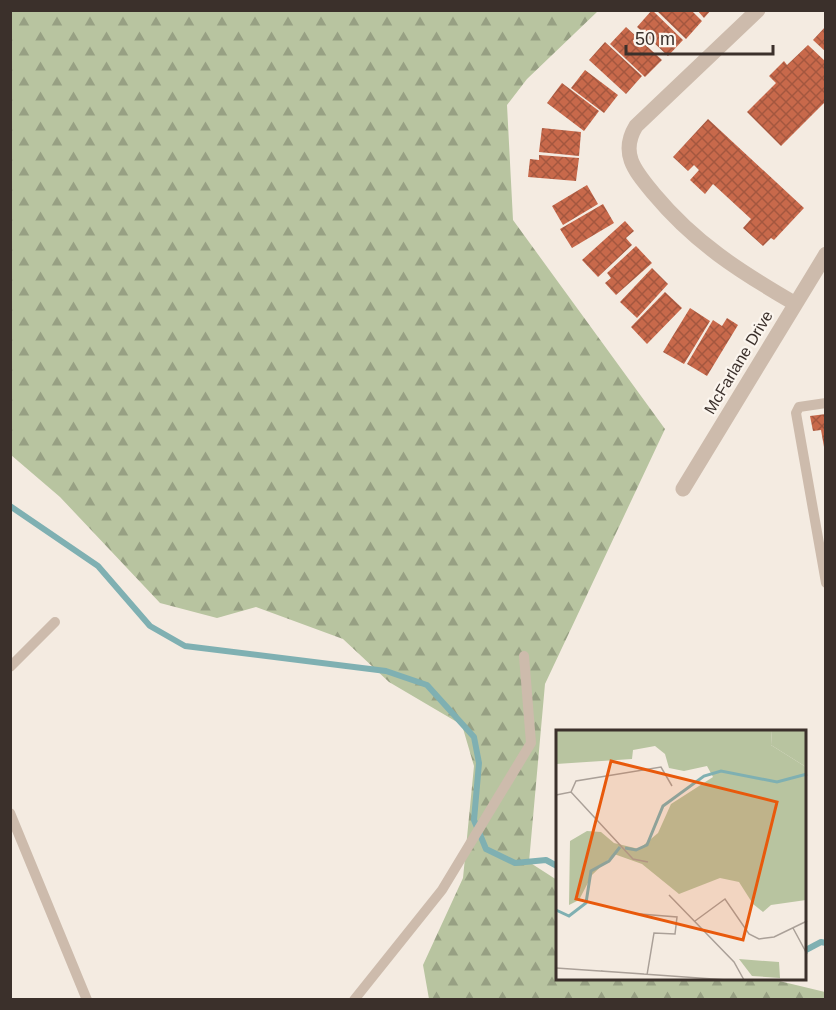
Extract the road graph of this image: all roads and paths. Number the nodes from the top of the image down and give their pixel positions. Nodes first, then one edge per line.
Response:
1 (758, 10) edge
2 (825, 254) edge
3 (794, 303) junction
4 (825, 403) edge
5 (683, 489) dead end
6 (825, 584) edge
7 (56, 622) dead end
8 (524, 656) dead end
9 (10, 667) edge
10 (10, 813) edge
11 (87, 999) edge
12 (354, 999) edge

1 - 3 street
2 - 3 street, McFarlane Drive
3 - 5 street, McFarlane Drive
4 - 6 lane
7 - 9 lane
8 - 12 lane
10 - 11 lane

